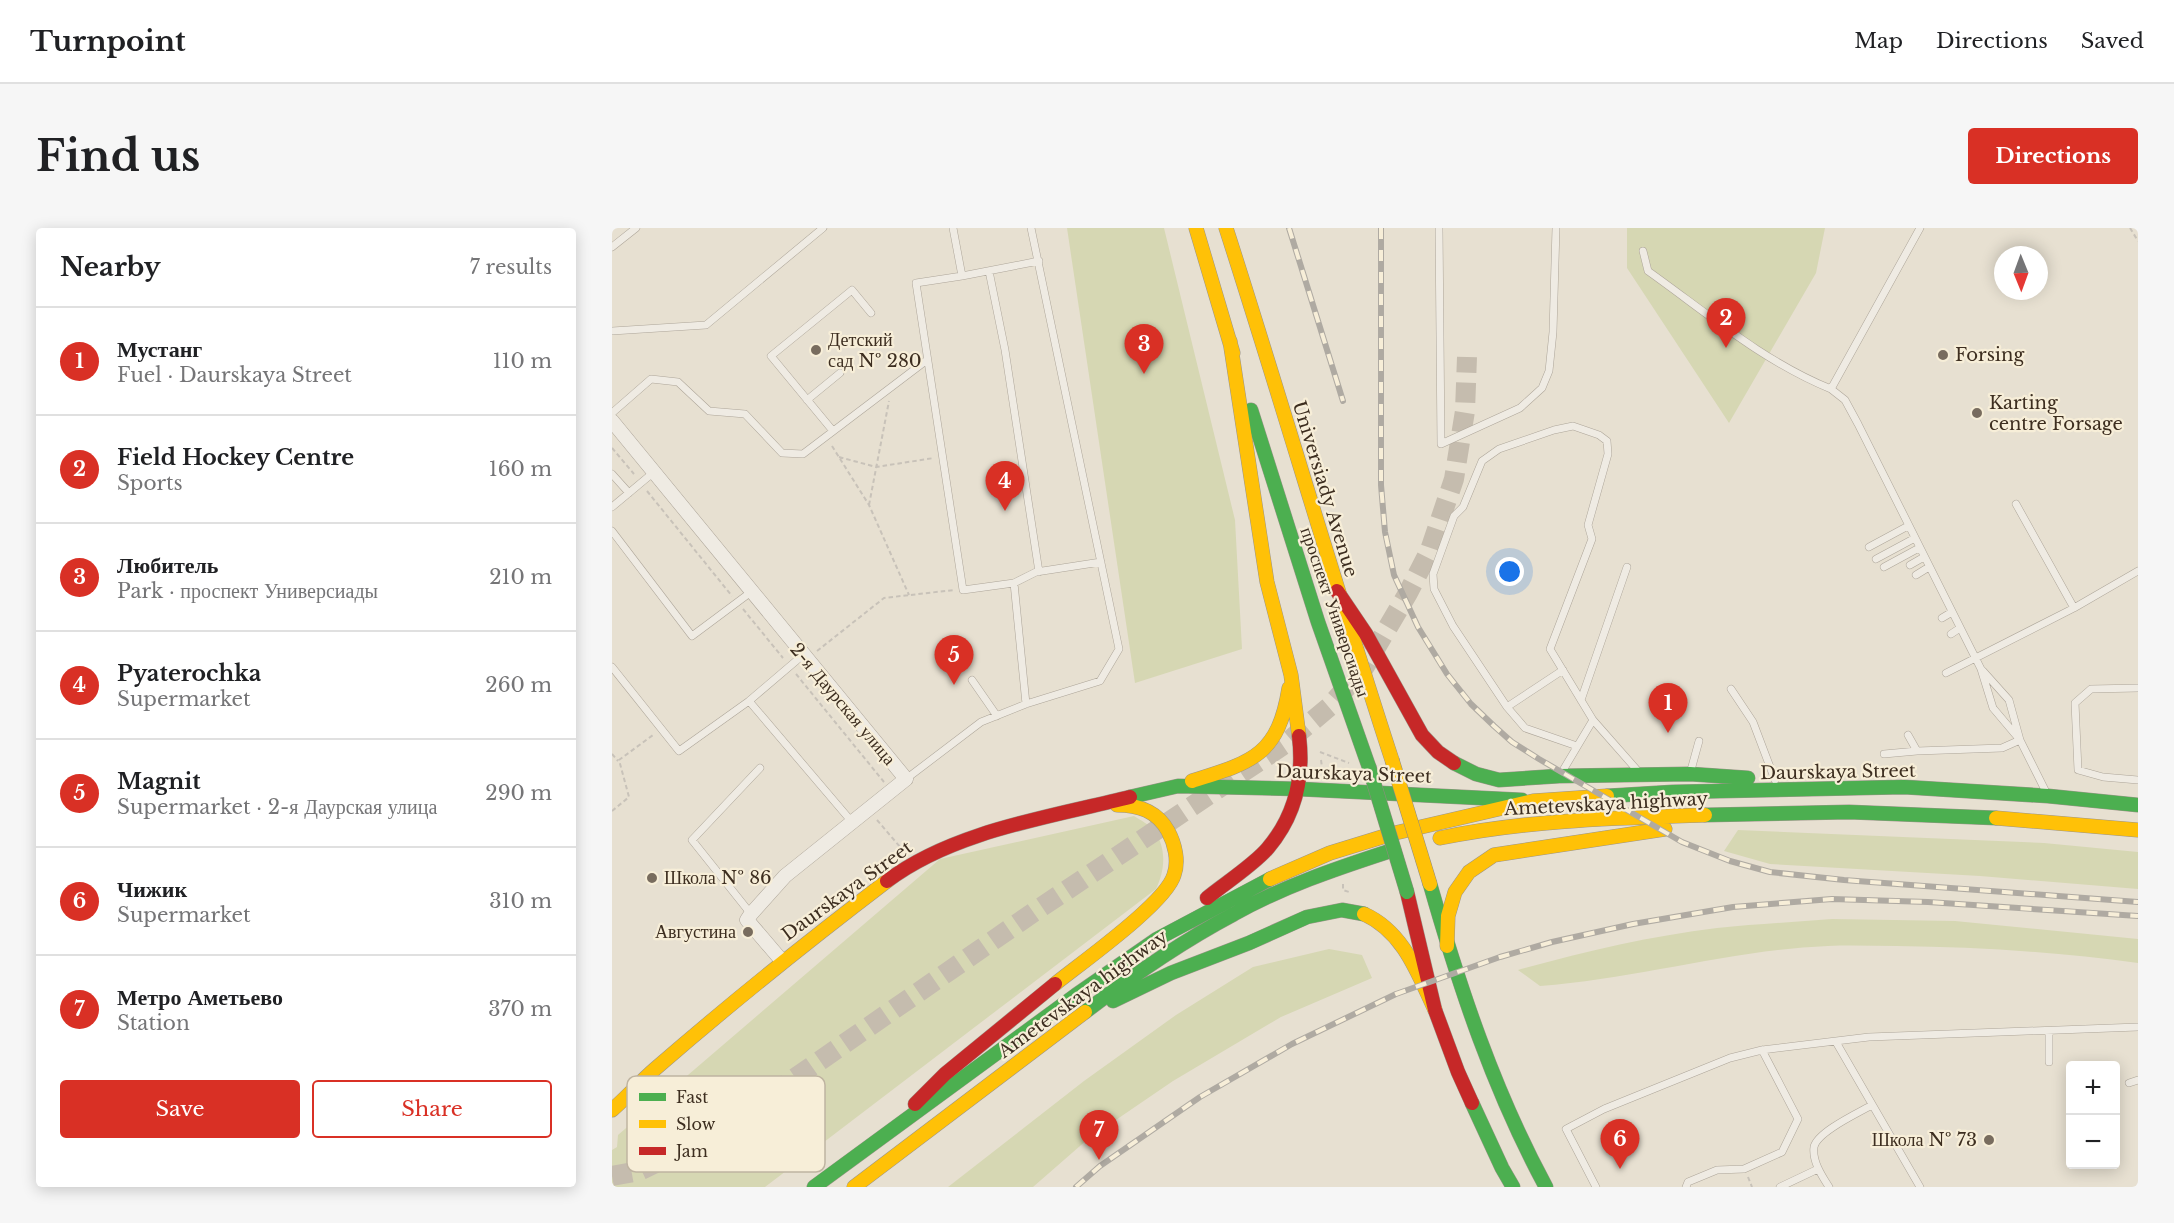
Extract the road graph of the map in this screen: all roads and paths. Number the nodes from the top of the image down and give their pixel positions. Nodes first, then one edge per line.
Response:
1 (636, 228) edge
2 (823, 228) edge
3 (953, 228) edge
4 (1031, 228) edge
5 (1196, 228) edge
6 (1226, 228) edge
7 (1439, 228) edge
8 (1556, 228) edge
9 (1920, 228) edge
10 (2130, 228) edge
11 (2138, 241) edge
12 (612, 247) edge
13 (1643, 251) dead end
14 (1039, 261) junction
15 (989, 271) junction
16 (962, 276) junction
17 (871, 313) dead end
18 (612, 331) edge
19 (1230, 341) junction
20 (927, 360) junction
21 (840, 373) dead end
22 (892, 387) junction
23 (1832, 389) junction
24 (807, 400) junction
25 (612, 413) edge
26 (612, 421) edge
27 (829, 434) junction
28 (612, 448) edge
29 (942, 456) junction
30 (839, 457) junction
31 (876, 467) junction
32 (654, 472) junction
33 (612, 474) edge
34 (641, 483) junction
35 (629, 493) junction
36 (869, 504) junction
37 (2016, 504) dead end
38 (612, 507) edge
39 (1908, 526) junction
40 (612, 531) edge
41 (1915, 538) junction
42 (1869, 548) dead end
43 (1919, 548) junction
44 (1924, 557) junction
45 (1876, 559) dead end
46 (1101, 562) junction
47 (1910, 565) dead end
48 (1627, 567) dead end
49 (1884, 567) dead end
50 (1929, 567) junction
51 (2138, 571) edge
52 (1040, 572) junction
53 (1916, 575) dead end
54 (1014, 583) junction
55 (963, 590) junction
56 (1337, 591) junction
57 (751, 592) junction
58 (909, 595) junction
59 (738, 602) junction
60 (2074, 608) junction
61 (1952, 612) junction
62 (1942, 618) dead end
63 (1962, 631) junction
64 (1953, 637) dead end
65 (805, 657) junction
66 (1975, 657) junction
67 (790, 666) junction
68 (612, 667) edge
69 (1563, 669) junction
70 (1981, 669) junction
71 (1946, 673) dead end
72 (1291, 675) junction
73 (972, 680) dead end
74 (2138, 688) edge
75 (1731, 689) dead end
76 (1581, 700) junction
77 (749, 701) junction
78 (1026, 705) junction
79 (1507, 708) junction
80 (997, 716) junction
81 (1593, 720) junction
82 (661, 728) junction
83 (1908, 735) dead end
84 (2020, 740) junction
85 (1699, 741) dead end
86 (1577, 746) junction
87 (1917, 751) junction
88 (612, 753) edge
89 (1884, 754) dead end
90 (622, 766) junction
91 (1362, 766) junction
92 (760, 768) dead end
93 (1641, 774) junction
94 (1559, 776) junction
95 (906, 780) junction
96 (1775, 780) junction
97 (2138, 780) edge
98 (1323, 781) dead end
99 (884, 782) dead end
100 (1681, 783) junction
101 (1178, 786) junction
102 (1299, 789) junction
103 (1817, 790) junction
104 (2048, 796) junction
105 (1533, 801) junction
106 (1100, 805) junction
107 (2138, 805) edge
108 (612, 811) edge
109 (1816, 812) junction
110 (877, 819) dead end
111 (2045, 821) junction
112 (852, 822) junction
113 (2138, 830) edge
114 (901, 848) dead end
115 (751, 914) junction
116 (1157, 939) junction
117 (1448, 946) junction
118 (782, 961) junction
119 (1435, 1010) junction
120 (1081, 1014) junction
121 (2138, 1028) edge
122 (2049, 1030) junction
123 (1836, 1042) junction
124 (1762, 1050) junction
125 (2049, 1062) dead end
126 (652, 1071) junction
127 (644, 1076) edge
128 (648, 1076) edge
129 (2138, 1080) edge
130 (2129, 1083) dead end
131 (627, 1086) edge
132 (612, 1095) edge
133 (627, 1098) edge
134 (1872, 1105) junction
135 (612, 1110) edge
136 (888, 1132) junction
137 (1818, 1169) junction
138 (814, 1187) edge
139 (854, 1187) edge
140 (1513, 1187) edge
141 (1546, 1187) edge
142 (1596, 1187) edge
143 (1686, 1187) edge
144 (1780, 1187) edge
145 (1829, 1187) edge
146 (1920, 1187) edge

1 - 12 lane
2 - 18 lane
3 - 16 lane
4 - 14 lane
5 - 19 main road, проспект Универсиады
6 - 56 main road, Universiady Avenue
7 - 8 lane
9 - 23 lane
10 - 11 path
13 - 23 lane
14 - 15 lane
14 - 46 lane
15 - 16 lane
15 - 52 lane
16 - 20 lane
17 - 24 lane
19 - 72 main road
19 - 91 main road, проспект Универсиады
20 - 22 lane
20 - 29 lane
21 - 24 lane
22 - 27 lane
22 - 31 path
23 - 39 lane
24 - 27 lane
25 - 27 lane
26 - 32 street, 2-я Даурская улица
27 - 30 path
28 - 34 path
29 - 31 path
29 - 55 lane
30 - 31 path
30 - 36 path
31 - 36 path
32 - 34 lane
32 - 57 street, 2-я Даурская улица
33 - 35 lane
34 - 35 lane
34 - 59 path
35 - 38 lane
36 - 58 path
37 - 60 lane
39 - 41 lane
39 - 42 lane
40 - 59 lane
41 - 43 lane
41 - 45 lane
43 - 44 lane
43 - 49 lane
44 - 47 lane
44 - 50 lane
46 - 52 lane
46 - 78 lane
48 - 76 lane
50 - 53 lane
50 - 61 lane
51 - 60 lane
52 - 54 lane
54 - 55 lane
54 - 78 lane
55 - 58 path
56 - 94 main road
56 - 117 main road, Universiady Avenue, bridge
57 - 59 lane
57 - 65 street, 2-я Даурская улица
58 - 65 path
59 - 67 path
60 - 66 lane
61 - 62 lane
61 - 63 lane
63 - 64 lane
63 - 66 lane
65 - 67 lane
65 - 95 street, 2-я Даурская улица
66 - 70 lane
66 - 71 lane
67 - 77 lane
67 - 99 path
68 - 82 lane
69 - 76 lane
69 - 79 lane
69 - 79 lane
70 - 84 lane
70 - 84 lane
72 - 101 main road
72 - 102 main road
73 - 80 lane
74 - 97 lane
75 - 96 lane
76 - 81 lane
77 - 82 lane
77 - 112 lane
78 - 80 lane
79 - 86 lane
80 - 95 lane
81 - 86 lane
81 - 93 lane
82 - 90 path
83 - 87 lane
84 - 87 lane
84 - 104 lane
85 - 100 lane
86 - 94 lane
87 - 89 lane
88 - 90 path
90 - 108 path
91 - 98 path
91 - 119 main road, проспект Универсиады, bridge
92 - 115 lane
93 - 94 main road
93 - 100 main road
95 - 112 street, 2-я Даурская улица
96 - 100 main road
96 - 103 main road
100 - 103 main road, Daurskaya Street
100 - 105 main road, Daurskaya Street
101 - 102 main road, Daurskaya Street
101 - 106 main road, Daurskaya Street
102 - 105 main road, Daurskaya Street
102 - 116 main road
103 - 104 main road, Daurskaya Street
104 - 107 main road, Daurskaya Street
104 - 111 main road
105 - 116 main road, Ametevskaya highway
106 - 118 main road, Daurskaya Street
106 - 136 main road
109 - 111 main road
109 - 117 main road
109 - 120 main road, Ametevskaya highway
110 - 114 path
111 - 113 main road
112 - 115 street, 2-я Даурская улица
115 - 118 street
116 - 136 main road, Ametevskaya highway
117 - 141 main road
118 - 126 main road, Daurskaya Street
119 - 120 main road
119 - 140 main road
120 - 139 main road, Ametevskaya highway
121 - 122 lane
122 - 123 lane
122 - 125 lane
123 - 124 lane
123 - 134 lane
124 - 142 lane
124 - 143 lane
126 - 127 main road, Daurskaya Street
126 - 128 main road, Daurskaya Street
129 - 130 lane
131 - 132 main road, Daurskaya Street
133 - 135 main road, Daurskaya Street
134 - 137 lane
134 - 146 lane
136 - 138 main road, Ametevskaya highway
137 - 144 lane
137 - 145 lane

